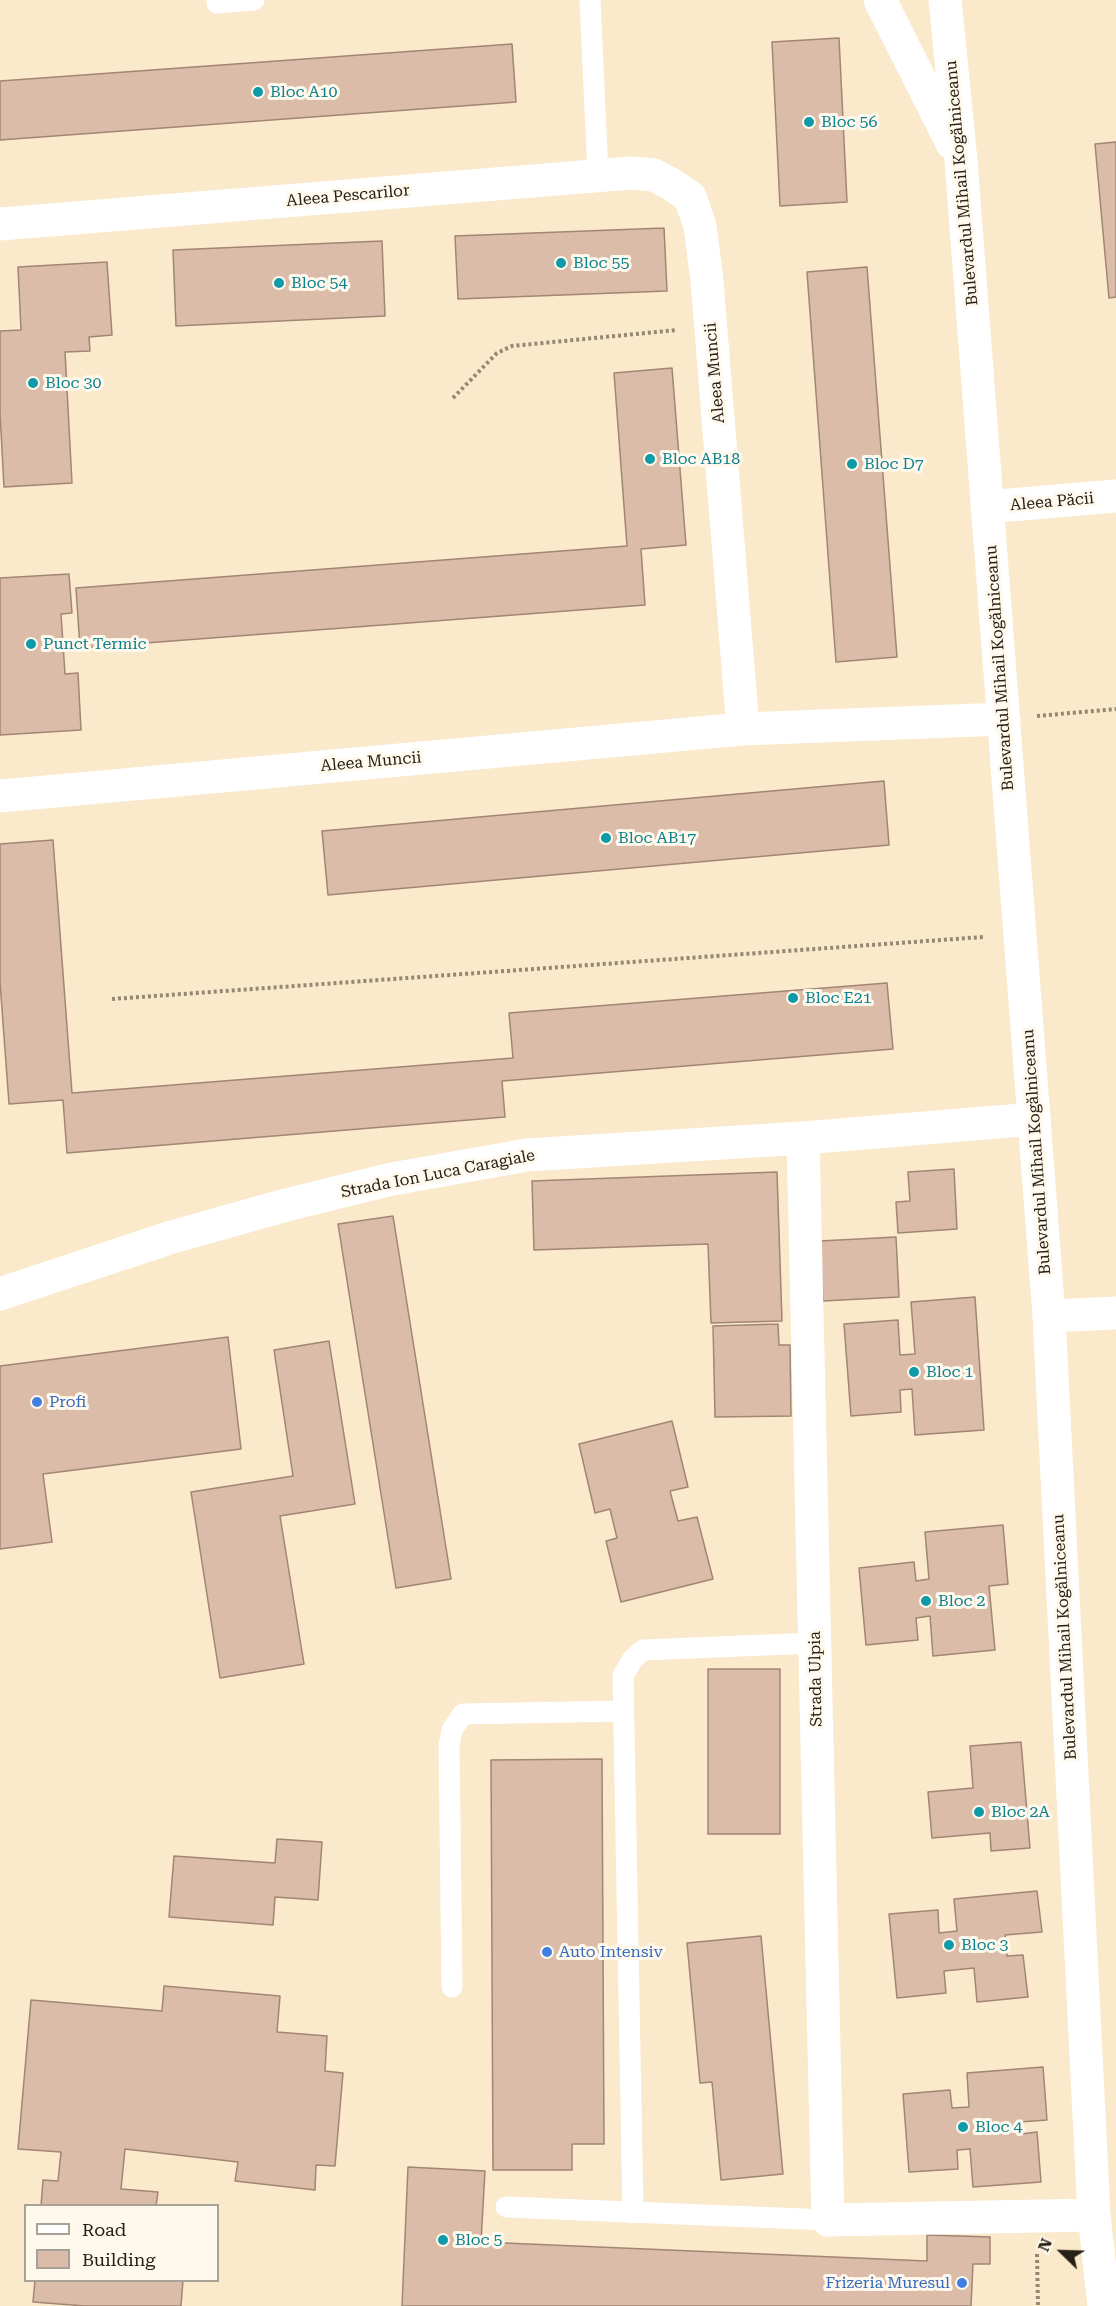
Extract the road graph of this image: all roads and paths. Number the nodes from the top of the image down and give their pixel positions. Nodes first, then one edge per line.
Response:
1 (254, 0) edge
2 (590, 0) edge
3 (880, 0) edge
4 (945, 0) edge
5 (217, 3) dead end
6 (961, 160) junction
7 (598, 175) junction
8 (690, 197) joint
9 (0, 224) edge
10 (711, 327) junction
11 (453, 399) dead end
12 (1116, 496) edge
13 (987, 507) junction
14 (1116, 709) edge
15 (1004, 718) junction
16 (743, 729) junction
17 (0, 796) edge
18 (1020, 934) junction
19 (112, 999) dead end
20 (1034, 1119) junction
21 (803, 1138) junction
22 (0, 1294) edge
23 (1116, 1313) edge
24 (1049, 1316) junction
25 (815, 1643) junction
26 (623, 1711) junction
27 (452, 1987) dead end
28 (506, 2207) dead end
29 (633, 2212) junction
30 (1094, 2214) junction
31 (828, 2220) junction
32 (1037, 2254) dead end
33 (1038, 2306) edge
34 (1104, 2306) edge

1 - 5 lane
2 - 7 lane
3 - 6 street
4 - 6 street, Bulevardul Mihail Kogălniceanu
6 - 13 street, Bulevardul Mihail Kogălniceanu
7 - 8 street, Aleea Pescarilor
7 - 9 street, Aleea Pescarilor
8 - 10 street, Aleea Muncii
10 - 11 path
10 - 16 street, Aleea Muncii
12 - 13 street, Aleea Păcii
13 - 15 street, Bulevardul Mihail Kogălniceanu
14 - 15 path
15 - 16 street, Aleea Muncii
15 - 18 street, Bulevardul Mihail Kogălniceanu
16 - 17 street, Aleea Muncii
18 - 19 path
18 - 20 street, Bulevardul Mihail Kogălniceanu
20 - 21 street, Strada Ion Luca Caragiale
20 - 24 street, Bulevardul Mihail Kogălniceanu
21 - 22 street, Strada Ion Luca Caragiale
21 - 25 street, Strada Ulpia
23 - 24 street
24 - 30 street, Bulevardul Mihail Kogălniceanu
25 - 26 lane
25 - 31 street, Strada Ulpia
26 - 27 lane
26 - 29 lane
28 - 29 lane
29 - 31 lane
30 - 31 street
30 - 34 street, Bulevardul Mihail Kogălniceanu
32 - 33 path

